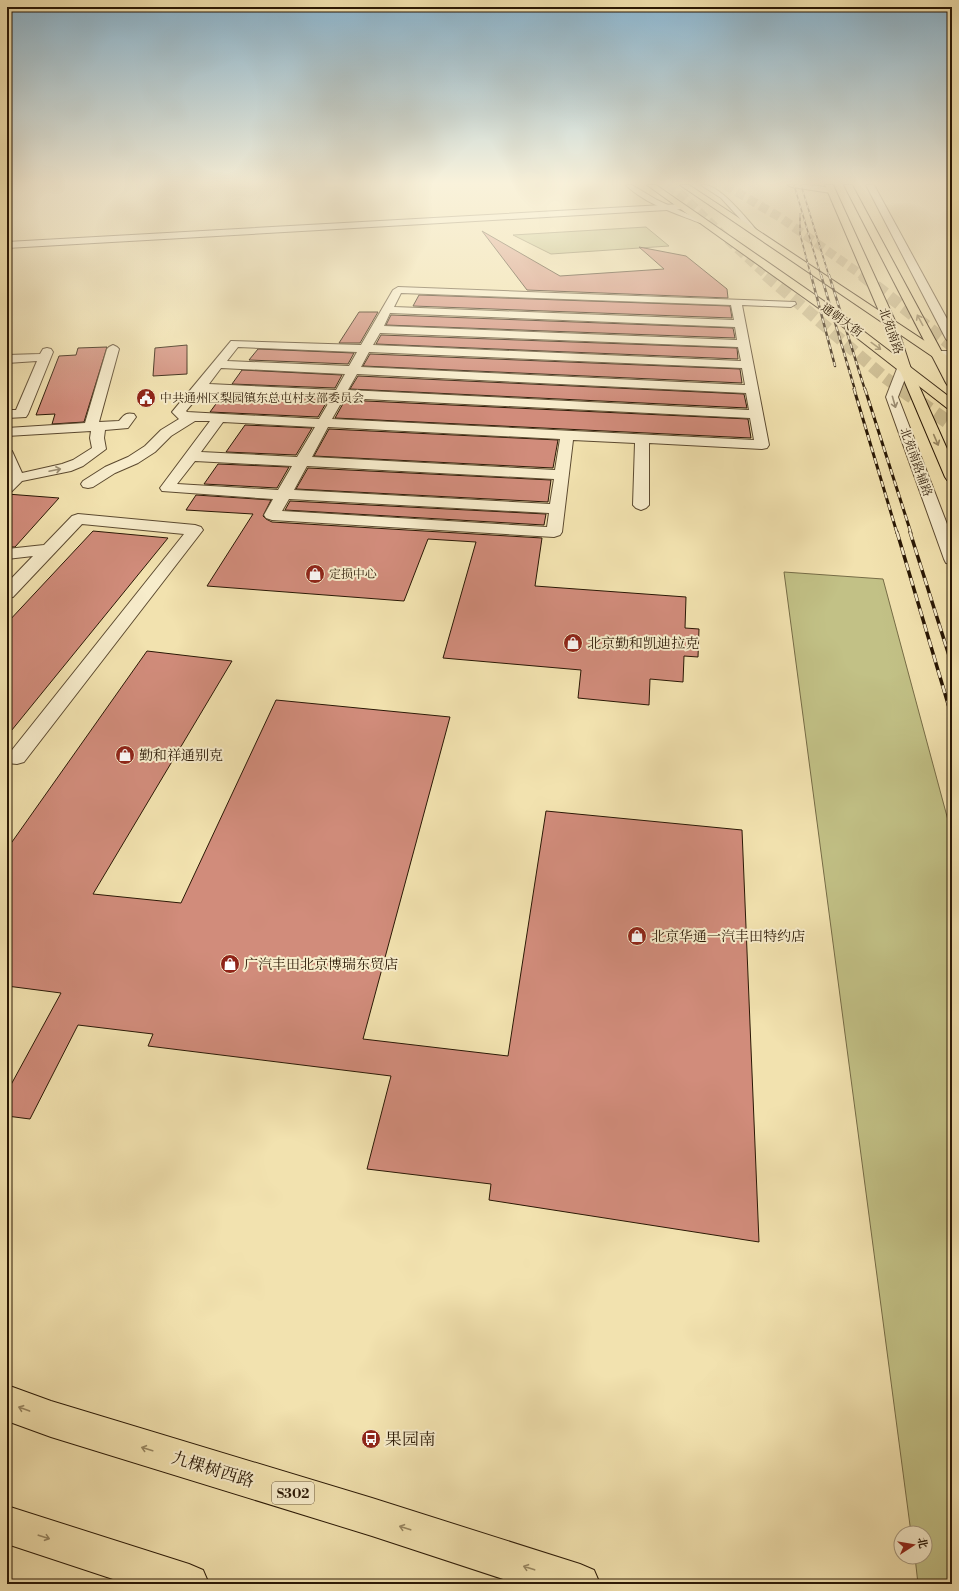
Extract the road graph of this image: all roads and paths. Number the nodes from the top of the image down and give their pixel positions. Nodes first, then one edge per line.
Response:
1 (758, 259) tunnel mouth
2 (794, 259) edge
3 (862, 259) tunnel mouth
4 (887, 259) edge
5 (910, 259) edge
6 (736, 302) junction
7 (791, 304) dead end
8 (387, 310) junction
9 (890, 323) junction
10 (740, 324) junction
11 (377, 328) junction
12 (952, 339) edge
13 (744, 344) junction
14 (365, 348) junction
15 (114, 349) dead end
16 (938, 355) junction
17 (952, 355) edge
18 (8, 357) edge
19 (218, 364) junction
20 (952, 364) edge
21 (748, 365) junction
22 (904, 366) junction
23 (353, 370) junction
24 (952, 383) edge
25 (199, 387) junction
26 (752, 389) junction
27 (340, 394) junction
28 (952, 404) edge
29 (7, 414) edge
30 (757, 414) junction
31 (193, 416) junction
32 (129, 417) dead end
33 (219, 418) junction
34 (324, 423) junction
35 (95, 426) junction
36 (7, 432) edge
37 (568, 435) junction
38 (642, 439) junction
39 (7, 454) edge
40 (190, 456) junction
41 (302, 462) junction
42 (562, 475) junction
43 (952, 477) edge
44 (12, 483) edge
45 (88, 484) dead end
46 (284, 494) junction
47 (641, 505) dead end
48 (557, 509) junction
49 (49, 549) junction
50 (7, 554) edge
51 (952, 559) edge
52 (7, 593) edge
53 (7, 756) edge
54 (7, 1403) edge
55 (7, 1525) edge
56 (189, 1584) edge
57 (580, 1584) edge

1 -> 22 main road, 通朝大街
2 - 9 main road, 通朝大街
3 - 9 main road, 北苑南路
16 -> 4 main road, 北苑南路
5 - 12 street
6 - 7 street
6 - 8 street
6 - 10 street
8 - 10 street
8 - 11 street
9 - 16 main road, 通朝大街
9 - 22 main road, 北苑南路
10 - 13 street
11 - 13 street
11 - 14 street
13 - 21 street
14 - 19 street
14 - 21 street
14 - 23 street
15 - 35 street
16 - 17 street
16 - 20 main road, 通朝大街
16 - 24 main road, 北苑南路
18 - 29 street
19 - 23 street
19 - 25 street
21 - 26 street
22 - 28 main road, 通朝大街
22 -> 43 main road, 北苑南路
22 -> 51 street, 北苑南路辅路
23 - 26 street
23 - 27 street
25 - 27 street
25 - 31 street
26 - 30 street
27 - 30 street
27 - 34 street
30 - 38 street
31 - 33 street
31 - 45 street
32 - 35 street
33 - 34 street
33 - 40 street
34 - 37 street
34 - 41 street
35 - 36 street
44 -> 35 street
37 - 38 street
37 - 42 street
38 - 47 street
39 - 44 street
40 - 41 street
40 - 46 street
41 - 42 street
41 - 46 street
42 - 48 street
46 - 48 street
46 - 48 street
49 - 50 street
49 - 52 street
49 - 53 street
57 -> 54 main road, 九棵树西路 / S302
55 -> 56 main road

